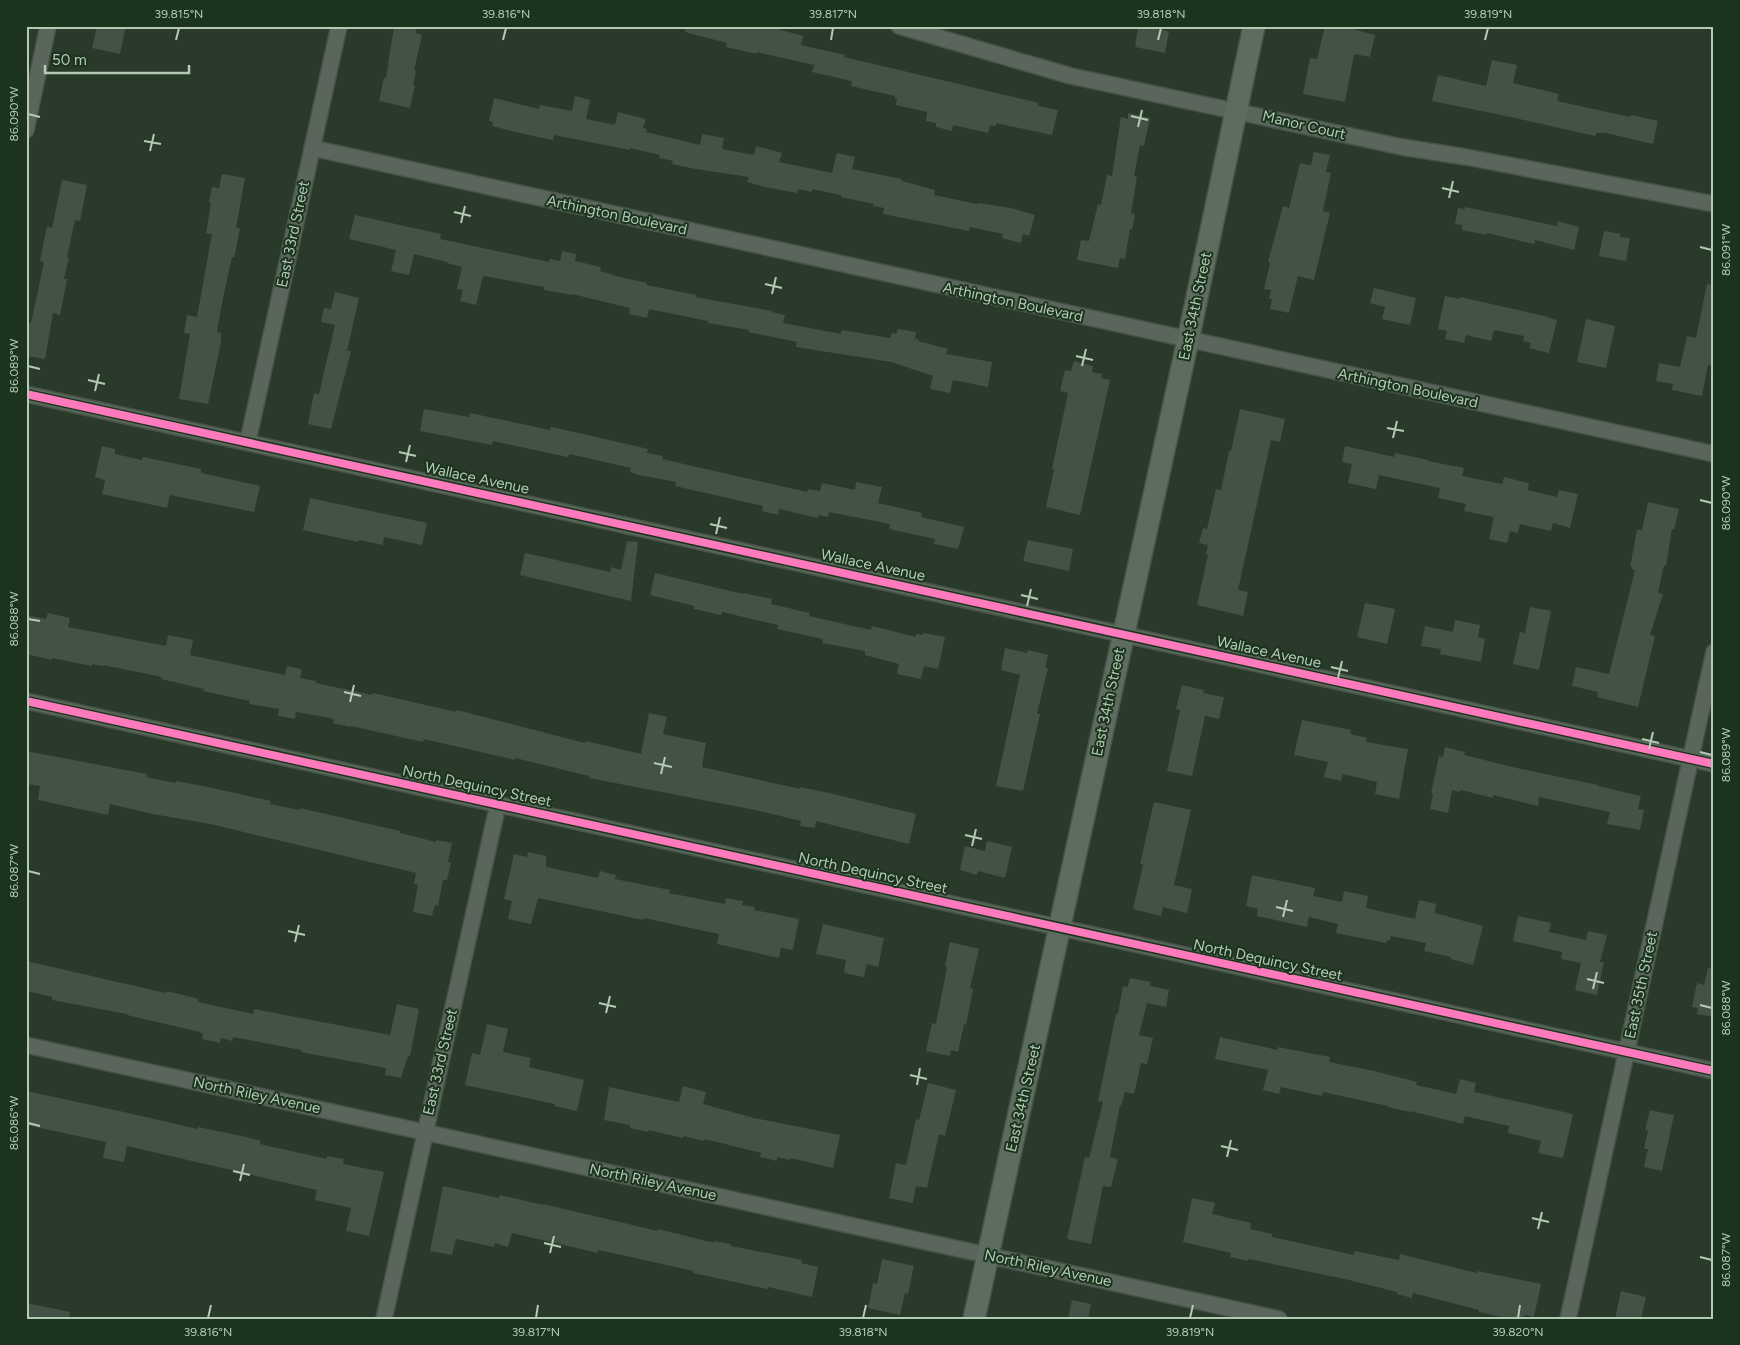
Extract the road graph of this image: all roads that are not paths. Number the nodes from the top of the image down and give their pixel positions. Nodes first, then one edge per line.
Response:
1 (48, 26) edge
2 (339, 26) edge
3 (899, 26) edge
4 (1254, 26) edge
5 (1236, 110) junction
6 (26, 130) edge
7 (312, 148) junction
8 (1714, 204) edge
9 (1188, 340) junction
10 (26, 394) edge
11 (248, 441) junction
12 (1714, 454) edge
13 (1123, 634) junction
14 (1714, 652) edge
15 (26, 700) edge
16 (1690, 758) junction
17 (1714, 764) edge
18 (498, 804) junction
19 (1060, 929) junction
20 (26, 1045) edge
21 (1626, 1052) junction
22 (1714, 1071) edge
23 (424, 1132) junction
24 (988, 1255) junction
25 (384, 1319) edge
26 (974, 1319) edge
27 (1279, 1319) edge
28 (1568, 1319) edge

1 - 6 street
2 - 7 street, East 33rd Street
3 - 5 street, Manor Court
4 - 5 main road, East 34th Street
5 - 8 street, Manor Court
5 - 9 main road, East 34th Street
7 - 9 street, Arthington Boulevard
7 - 11 street, East 33rd Street
9 - 12 street, Arthington Boulevard
9 - 13 main road, East 34th Street
10 - 11 street, Wallace Avenue
11 - 13 street, Wallace Avenue
13 - 16 street, Wallace Avenue
13 - 19 main road, East 34th Street
14 - 16 street, East 35th Street
15 - 18 street, North Dequincy Street
16 - 17 street, Wallace Avenue
16 - 21 street, East 35th Street
18 - 19 street, North Dequincy Street
18 - 23 street, East 33rd Street
19 - 21 street, North Dequincy Street
19 - 24 main road, East 34th Street
20 - 23 street, North Riley Avenue
21 - 22 street, North Dequincy Street
21 - 28 street, East 35th Street
23 - 24 street, North Riley Avenue
23 - 25 street, East 33rd Street
24 - 26 main road, East 34th Street
24 - 27 street, North Riley Avenue

